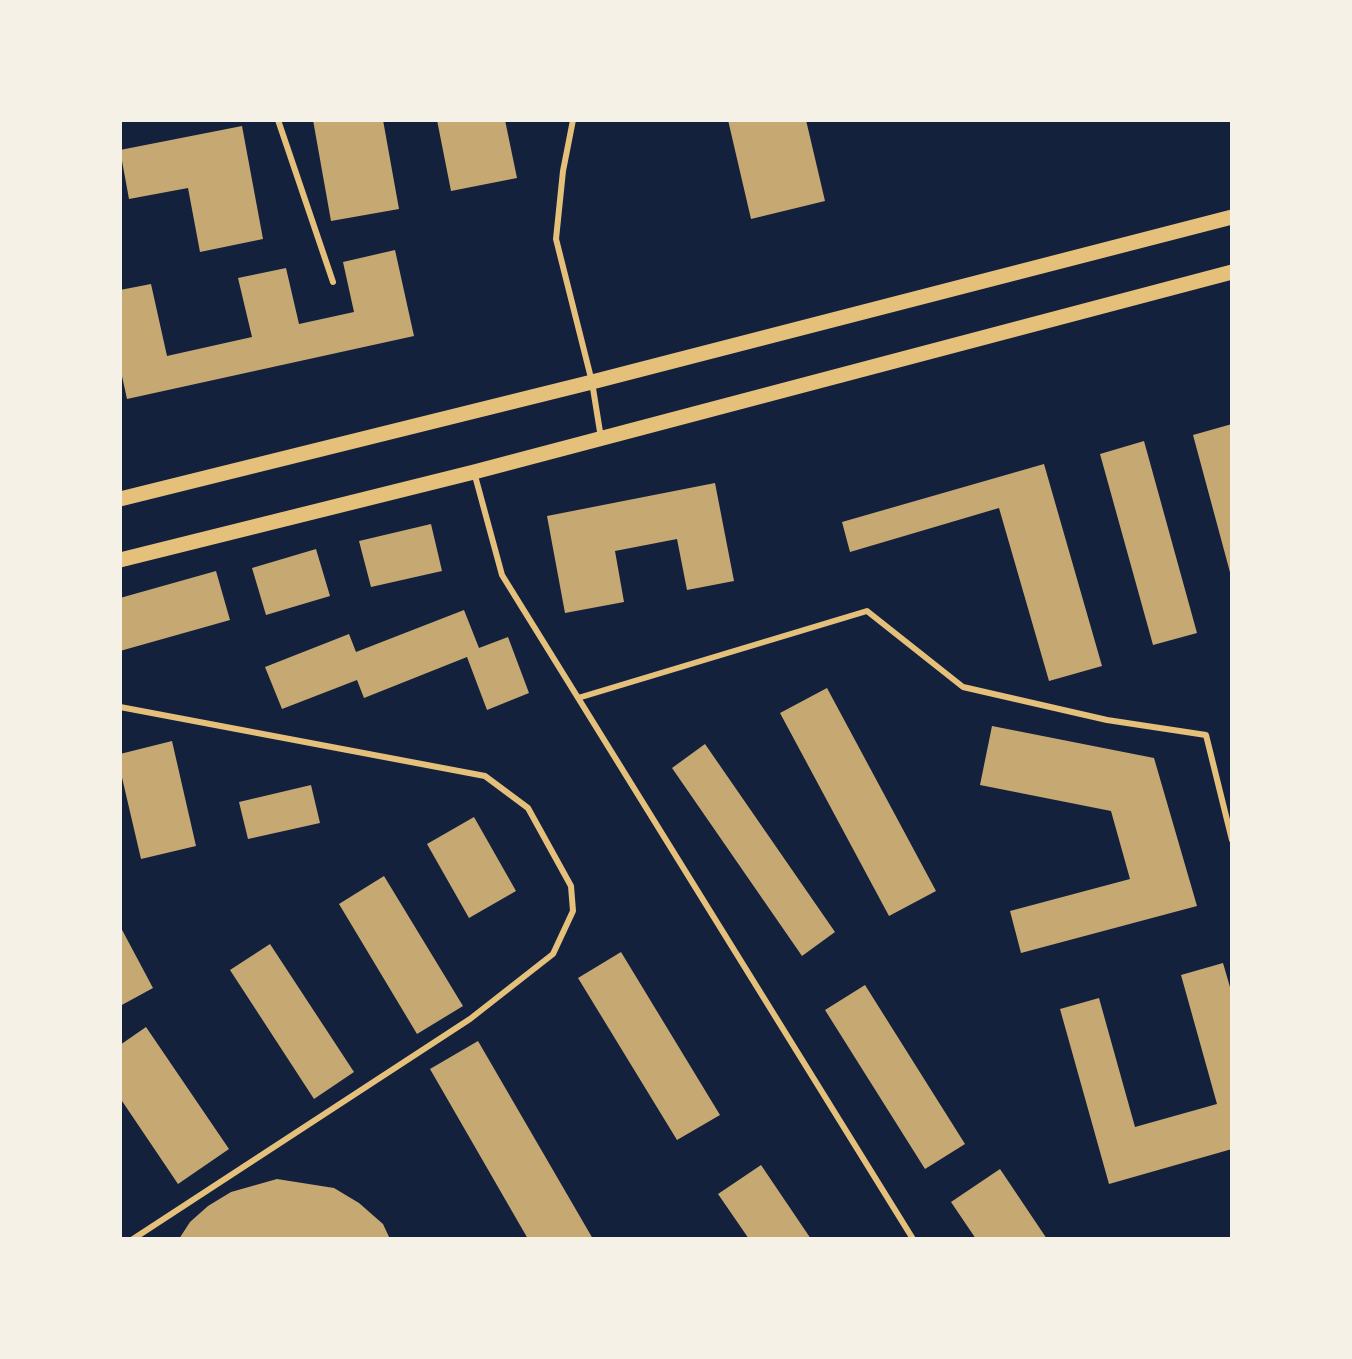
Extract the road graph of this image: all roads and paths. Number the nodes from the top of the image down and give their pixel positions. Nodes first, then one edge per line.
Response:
1 (279, 120) edge
2 (573, 120) edge
3 (1232, 217) edge
4 (1232, 272) edge
5 (333, 282) dead end
6 (592, 382) junction
7 (602, 438) junction
8 (474, 472) junction
9 (120, 499) edge
10 (120, 560) edge
11 (578, 698) junction
12 (120, 706) edge
13 (1232, 840) edge
14 (133, 1239) edge
15 (914, 1239) edge

1 - 5 street
2 - 6 street
3 - 6 main road
4 - 7 main road
6 - 7 street
6 - 9 main road
7 - 8 main road
8 - 10 main road
8 - 11 street
11 - 13 street
11 - 15 street
12 - 14 street

